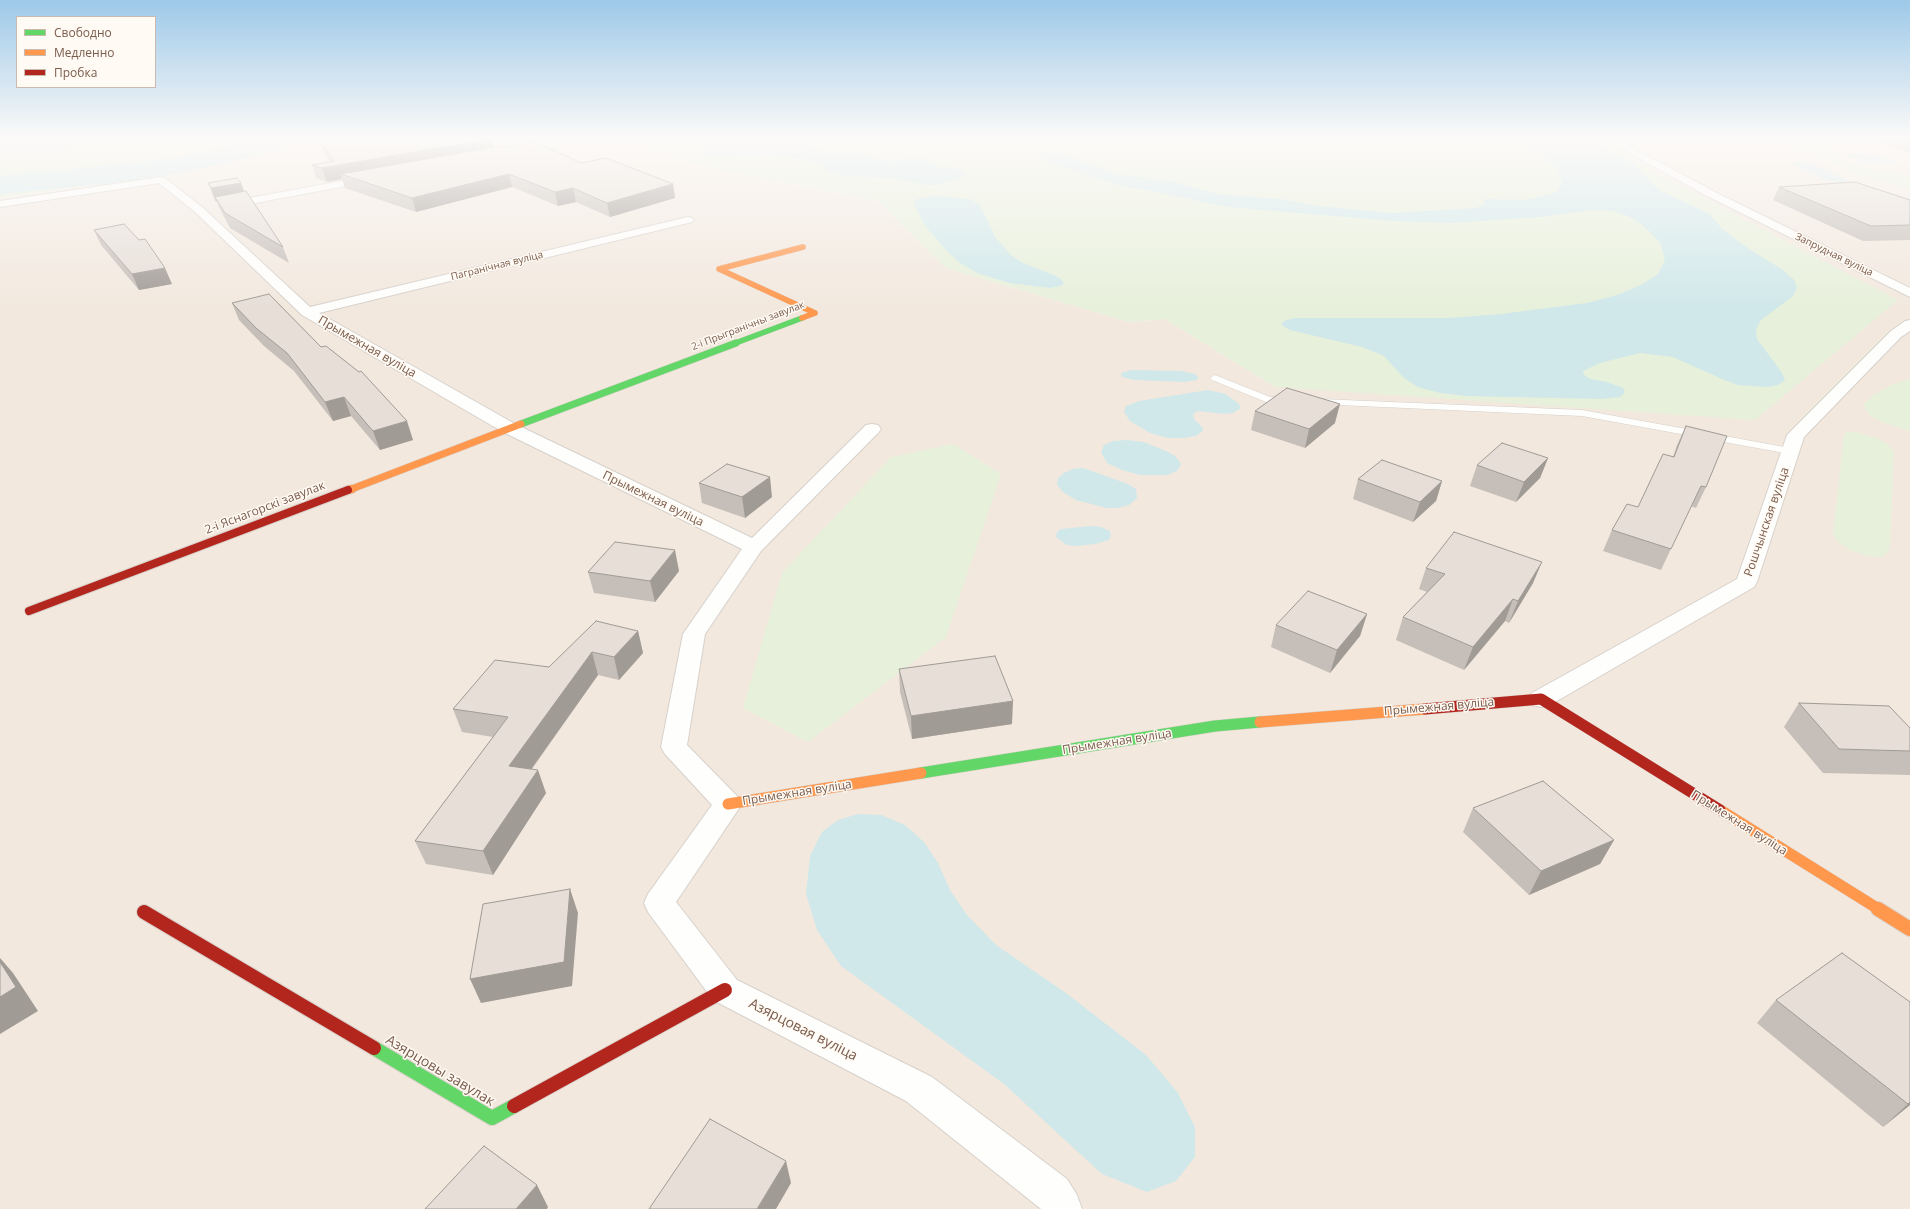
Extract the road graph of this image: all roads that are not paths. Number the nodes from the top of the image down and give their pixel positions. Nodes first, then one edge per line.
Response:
1 (58, 195) edge
2 (181, 195) edge
3 (277, 195) edge
4 (1714, 195) edge
5 (0, 204) edge
6 (199, 210) junction
7 (688, 220) dead end
8 (803, 247) dead end
9 (1910, 293) edge
10 (307, 312) junction
11 (1910, 324) edge
12 (1215, 378) dead end
13 (509, 428) junction
14 (872, 429) dead end
15 (1790, 451) junction
16 (754, 547) junction
17 (29, 611) dead end
18 (1541, 699) junction
19 (728, 804) junction
20 (144, 912) dead end
21 (1910, 929) edge
22 (725, 990) junction
23 (1063, 1209) edge

1 - 5 street, Прымежная вуліца
2 - 6 street, Прымежная вуліца
3 - 6 street
4 - 9 street, Запрудная вуліца
6 - 10 street, Прымежная вуліца
7 - 10 street, Пагранічная вуліца
8 - 13 street, 2-і Прыгранічны завулак
10 - 13 street, Прымежная вуліца
11 - 15 street, Рошчынская вуліца
12 - 15 lane
13 - 16 street, Прымежная вуліца
13 - 17 street, 2-і Яснагорскі завулак
14 - 16 street
15 - 18 street, Рошчынская вуліца
16 - 19 street, Прымежная вуліца
18 - 19 street, Прымежная вуліца
18 - 21 street, Прымежная вуліца
19 - 22 street, Азярцовая вуліца
20 - 22 street, Азярцовы завулак
22 - 23 street, Азярцовая вуліца

